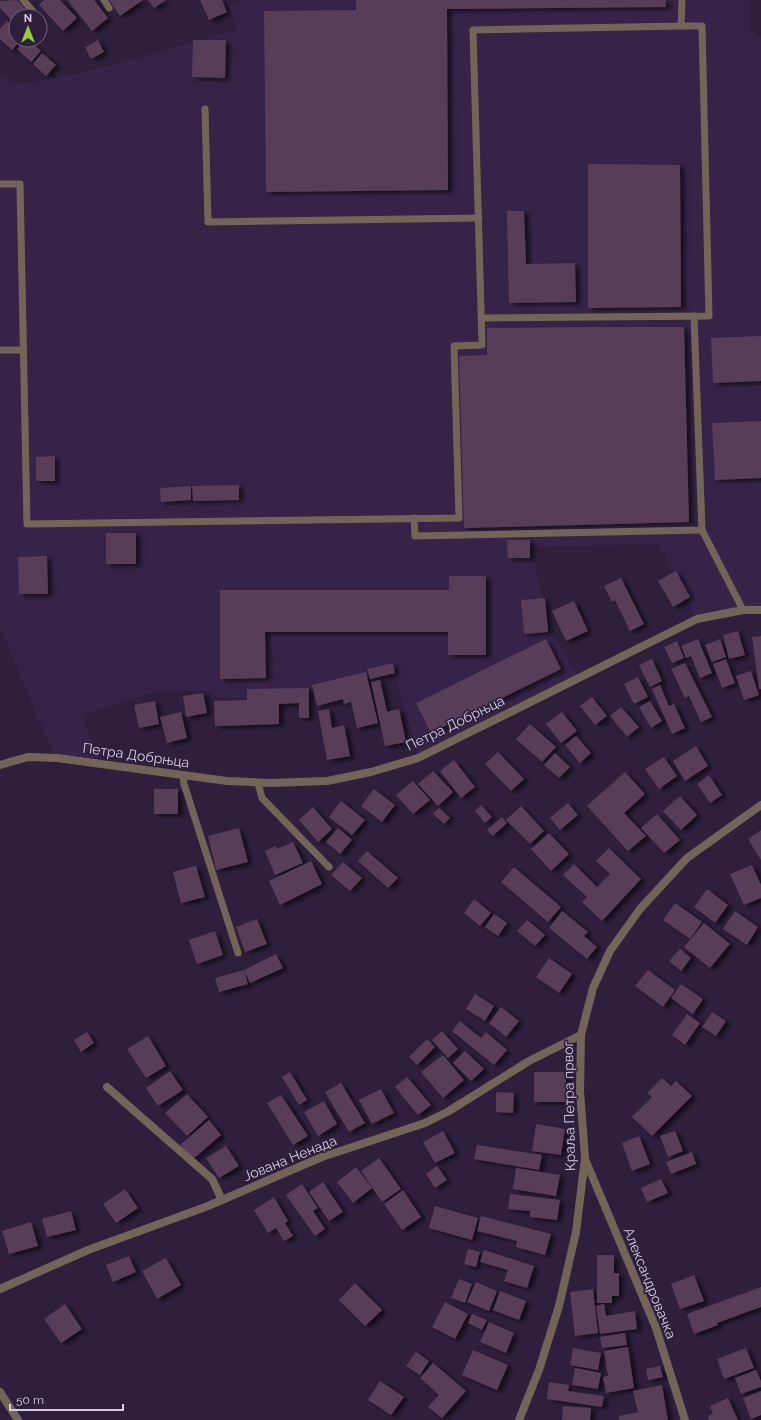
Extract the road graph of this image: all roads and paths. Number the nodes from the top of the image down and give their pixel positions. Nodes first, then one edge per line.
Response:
1 (23, 0) edge
2 (104, 0) edge
3 (682, 0) edge
4 (30, 8) edge
5 (109, 8) dead end
6 (681, 26) junction
7 (205, 109) dead end
8 (0, 184) edge
9 (479, 218) junction
10 (694, 316) junction
11 (482, 318) junction
12 (0, 350) edge
13 (23, 350) junction
14 (414, 518) junction
15 (702, 530) junction
16 (743, 610) junction
17 (761, 610) edge
18 (0, 765) edge
19 (183, 775) junction
20 (258, 783) junction
21 (761, 805) edge
22 (329, 867) dead end
23 (238, 954) dead end
24 (581, 1035) junction
25 (107, 1087) dead end
26 (585, 1158) junction
27 (222, 1200) junction
28 (0, 1289) edge
29 (0, 1392) edge
30 (18, 1420) edge
31 (519, 1420) edge
32 (685, 1420) edge

1 - 4 lane
2 - 5 lane
3 - 6 lane
6 - 9 lane
6 - 10 lane
7 - 9 lane
8 - 13 lane
9 - 11 lane
10 - 11 lane
10 - 15 lane
11 - 14 lane
12 - 13 lane
13 - 14 lane
14 - 15 lane
15 - 16 lane
16 - 17 street, Петра Добрњца
16 - 20 street, Петра Добрњца
18 - 19 street, Петра Добрњца
19 - 20 street, Петра Добрњца
19 - 23 lane
20 - 22 lane
21 - 24 street, Краља Петра првог
24 - 26 street, Краља Петра првог
24 - 27 street, Јована Ненада
25 - 27 street
26 - 31 street, Краља Петра првог
26 - 32 street, Александровачка
27 - 28 street, Јована Ненада
29 - 30 street

